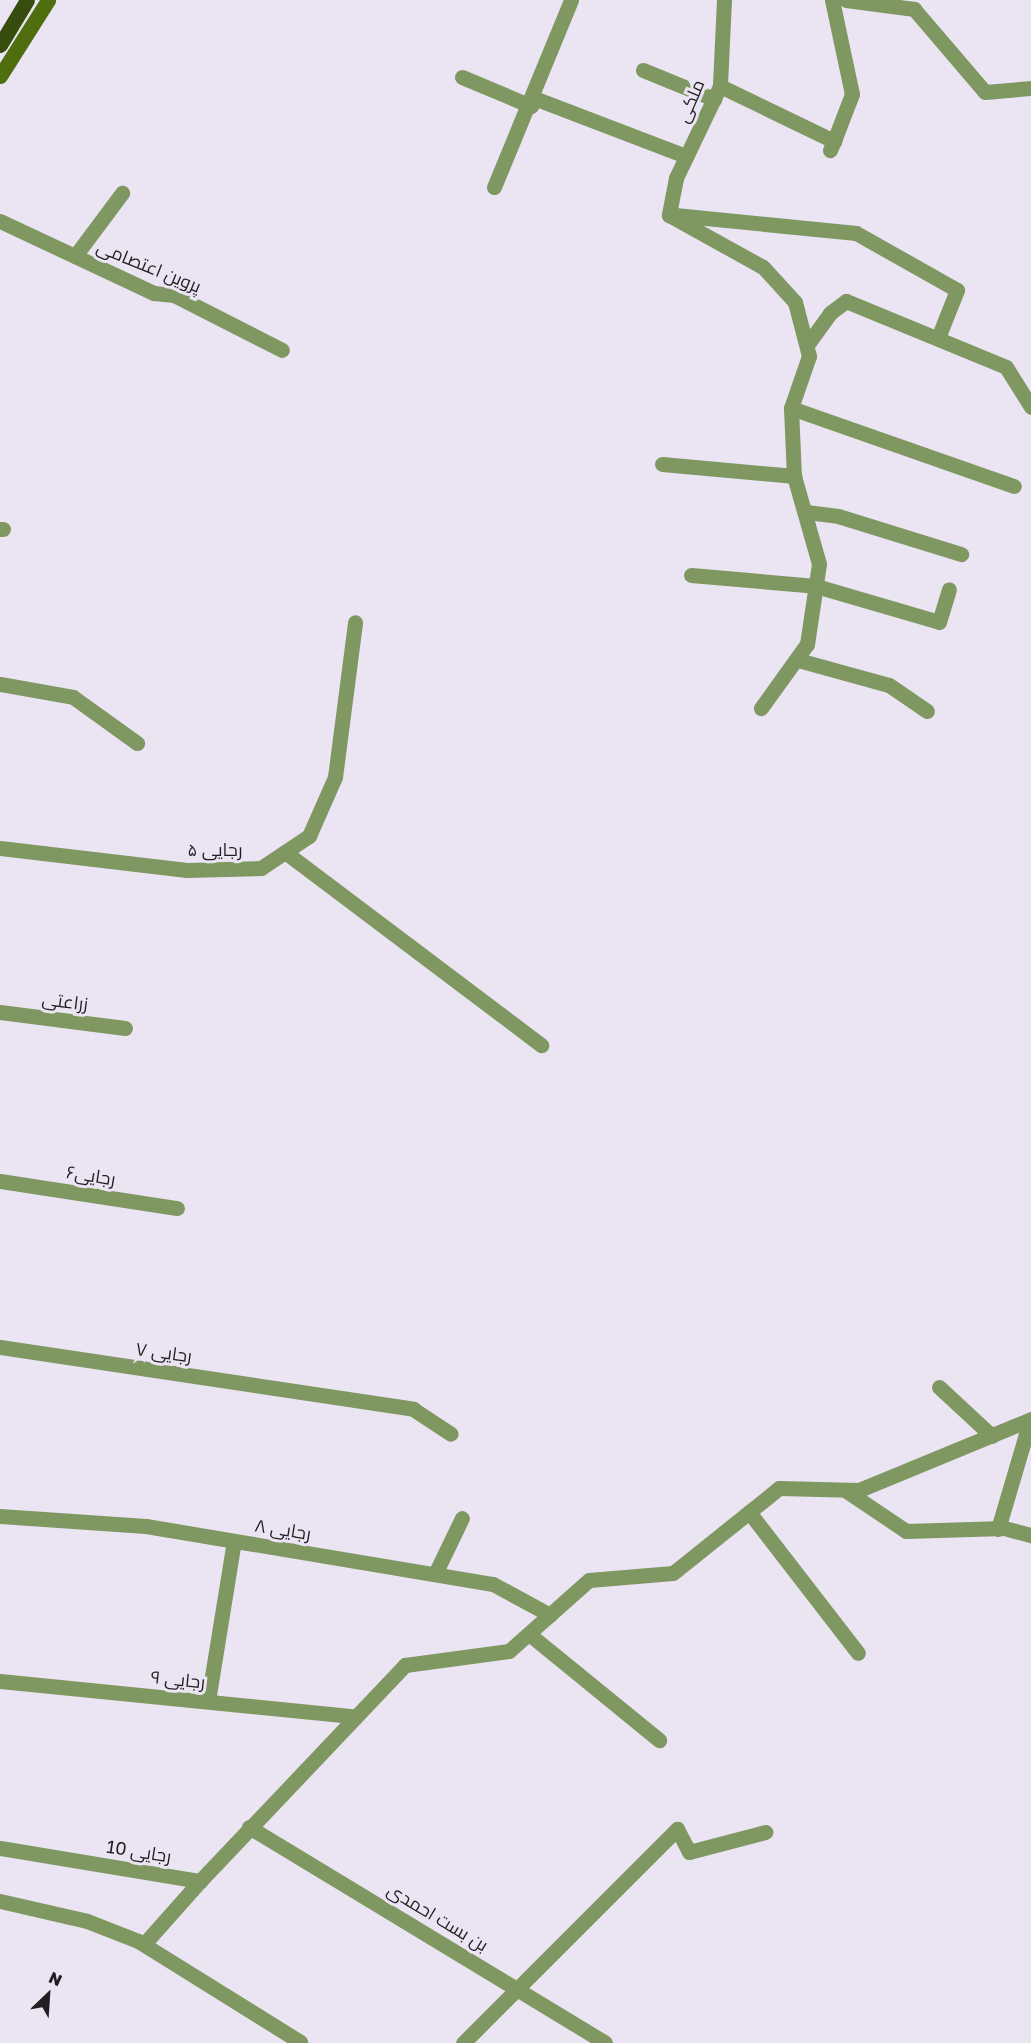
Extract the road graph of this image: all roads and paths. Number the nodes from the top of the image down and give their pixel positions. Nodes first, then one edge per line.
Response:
1 (27, 0) edge
2 (48, 0) edge
3 (571, 0) edge
4 (724, 0) edge
5 (832, 0) edge
6 (846, 0) edge
7 (0, 45) edge
8 (643, 70) dead end
9 (0, 76) edge
10 (462, 77) dead end
11 (1031, 88) edge
12 (717, 92) junction
13 (532, 102) junction
14 (686, 156) junction
15 (494, 187) dead end
16 (122, 193) dead end
17 (669, 215) junction
18 (0, 221) edge
19 (75, 256) junction
20 (938, 338) junction
21 (807, 345) junction
22 (282, 350) dead end
23 (1031, 406) edge
24 (790, 408) junction
25 (662, 464) dead end
26 (794, 476) junction
27 (1014, 486) dead end
28 (806, 512) junction
29 (961, 554) dead end
30 (691, 575) dead end
31 (816, 586) junction
32 (949, 589) dead end
33 (355, 622) dead end
34 (798, 660) junction
35 (0, 684) edge
36 (761, 708) dead end
37 (927, 711) dead end
38 (137, 743) dead end
39 (0, 848) edge
40 (285, 852) junction
41 (0, 1012) edge
42 (125, 1028) dead end
43 (541, 1045) dead end
44 (0, 1181) edge
45 (177, 1208) dead end
46 (0, 1347) edge
47 (939, 1387) dead end
48 (1030, 1420) edge
49 (451, 1434) dead end
50 (992, 1436) junction
51 (845, 1490) junction
52 (749, 1512) junction
53 (0, 1516) edge
54 (462, 1518) dead end
55 (998, 1529) junction
56 (1031, 1535) edge
57 (234, 1541) junction
58 (435, 1574) junction
59 (550, 1614) junction
60 (529, 1634) junction
61 (858, 1653) dead end
62 (0, 1681) edge
63 (208, 1701) junction
64 (352, 1716) junction
65 (658, 1740) dead end
66 (249, 1827) junction
67 (765, 1832) dead end
68 (0, 1848) edge
69 (200, 1881) junction
70 (0, 1901) edge
71 (144, 1944) junction
72 (521, 1989) junction
73 (300, 2042) edge
74 (463, 2043) edge
75 (605, 2043) edge

1 - 7 main road
2 - 9 main road
3 - 13 street
4 - 12 street, ملکی
5 - 12 street
6 - 11 street
8 - 12 street
10 - 13 street
12 - 14 street, ملکی
13 - 14 street
13 - 15 street
14 - 17 street, ملکی
16 - 19 street
17 - 20 street
17 - 21 street
18 - 19 street, پروین اعتصامی
19 - 22 street, پروین اعتصامی
20 - 21 street
20 - 23 street
21 - 24 street
24 - 26 street
24 - 27 street
25 - 26 street
26 - 28 street
28 - 29 street
28 - 31 street
30 - 31 street
31 - 32 street
31 - 34 street
33 - 40 street, رجایی ۵
34 - 36 street
34 - 37 street
35 - 38 street
39 - 40 street, رجایی ۵
40 - 43 street
41 - 42 street, زراعتی
44 - 45 street, رجایی۶
46 - 49 street, رجایی ۷
47 - 50 street
48 - 50 street
48 - 55 street
50 - 51 street
51 - 52 street
51 - 55 street
52 - 59 street
52 - 61 street
53 - 57 street, رجایی ۸
54 - 58 street
55 - 56 street
57 - 58 street, رجایی ۸
57 - 63 street
58 - 59 street, رجایی ۸
59 - 60 street
60 - 64 street
60 - 65 street
62 - 63 street, رجایی ۹
63 - 64 street, رجایی ۹
64 - 66 street
66 - 69 street
66 - 72 street, بن بست احمدی
67 - 72 street
68 - 69 street, رجایی 10
69 - 71 street
70 - 71 street
71 - 73 street
72 - 74 street
72 - 75 street, بن بست احمدی

